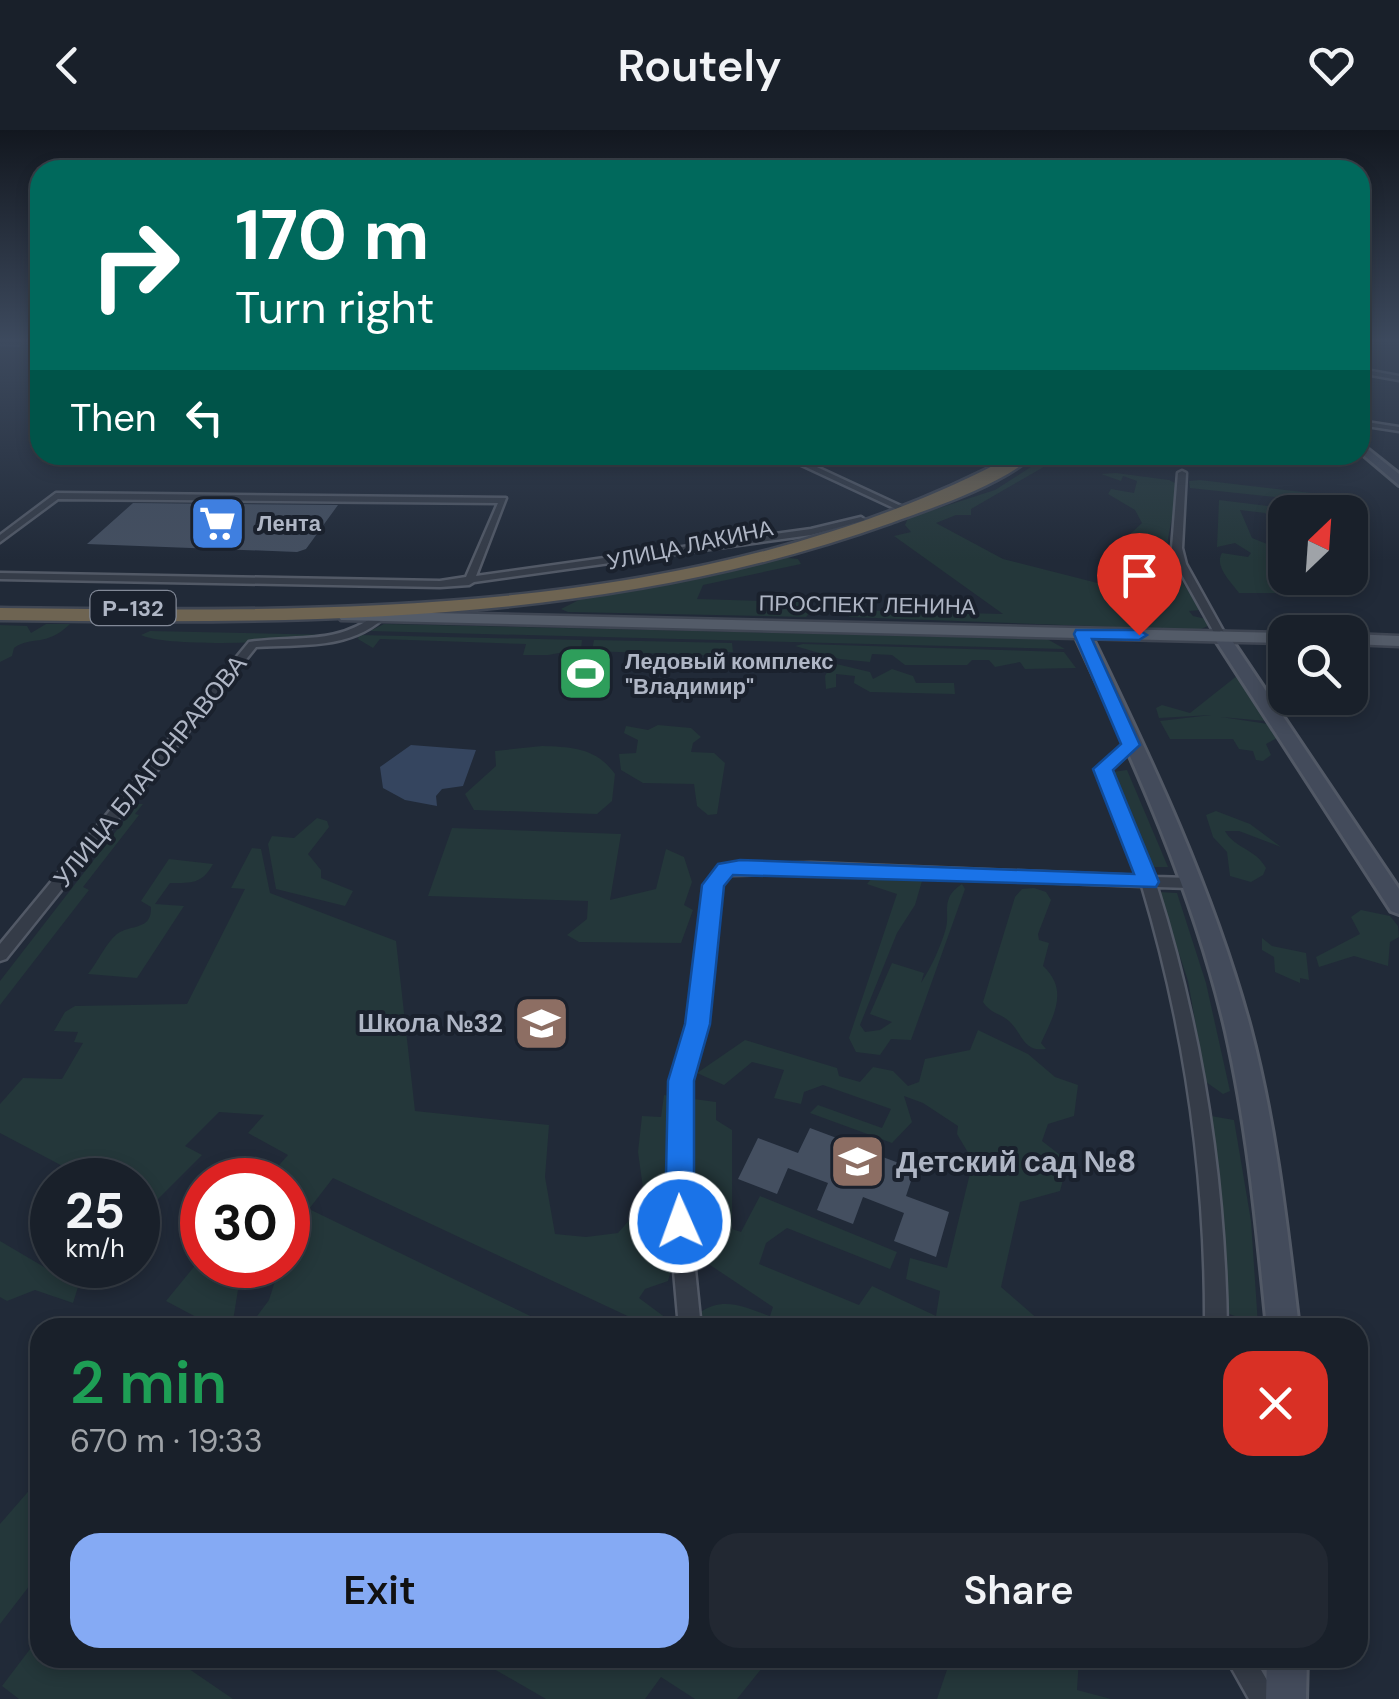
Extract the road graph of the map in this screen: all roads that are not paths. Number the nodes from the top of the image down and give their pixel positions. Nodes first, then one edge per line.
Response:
1 (1370, 424) edge
2 (1399, 429) edge
3 (1370, 455) edge
4 (806, 465) edge
5 (991, 465) edge
6 (1007, 465) edge
7 (1182, 473) dead end
8 (1399, 481) edge
9 (899, 508) junction
10 (0, 539) edge
11 (0, 576) edge
12 (591, 592) junction
13 (458, 604) junction
14 (0, 606) edge
15 (347, 612) junction
16 (389, 613) junction
17 (0, 614) edge
18 (586, 621) junction
19 (1082, 634) junction
20 (1221, 636) junction
21 (1268, 637) edge
22 (1368, 640) edge
23 (1399, 641) edge
24 (1131, 745) junction
25 (1148, 882) junction
26 (1190, 883) junction
27 (1399, 906) edge
28 (0, 955) edge
29 (689, 1318) edge
30 (1215, 1318) edge
31 (1282, 1318) edge
32 (1245, 1668) edge
33 (1287, 1668) edge
34 (1264, 1699) edge
35 (1286, 1699) edge

1 - 2 street
3 - 8 main road
4 - 9 street
5 - 9 highway, УЛИЦА ЛАКИНА / Р-132
6 - 12 highway, УЛИЦА ЛАКИНА / Р-132
7 - 20 street
9 - 13 highway, УЛИЦА ЛАКИНА / Р-132
10 - 13 street
11 - 13 street
12 - 13 highway, УЛИЦА ЛАКИНА / Р-132
12 - 18 main road
13 - 15 highway, УЛИЦА ЛАКИНА / Р-132
13 - 16 highway, УЛИЦА ЛАКИНА / Р-132
13 - 18 main road, ПРОСПЕКТ ЛЕНИНА
14 - 15 highway, Р-132
15 - 16 highway, УЛИЦА ЛАКИНА / Р-132
15 - 17 highway, Р-132
16 - 28 street, УЛИЦА БЛАГОНРАВОВА
18 - 19 main road, ПРОСПЕКТ ЛЕНИНА
19 - 20 main road, ПРОСПЕКТ ЛЕНИНА
19 - 24 main road
20 - 21 main road, ПРОСПЕКТ ЛЕНИНА
20 - 27 main road
22 - 23 main road
24 - 25 street
24 - 26 main road
25 - 26 street
25 - 29 street
25 - 30 street
26 - 31 main road
32 - 34 street
33 - 35 main road

